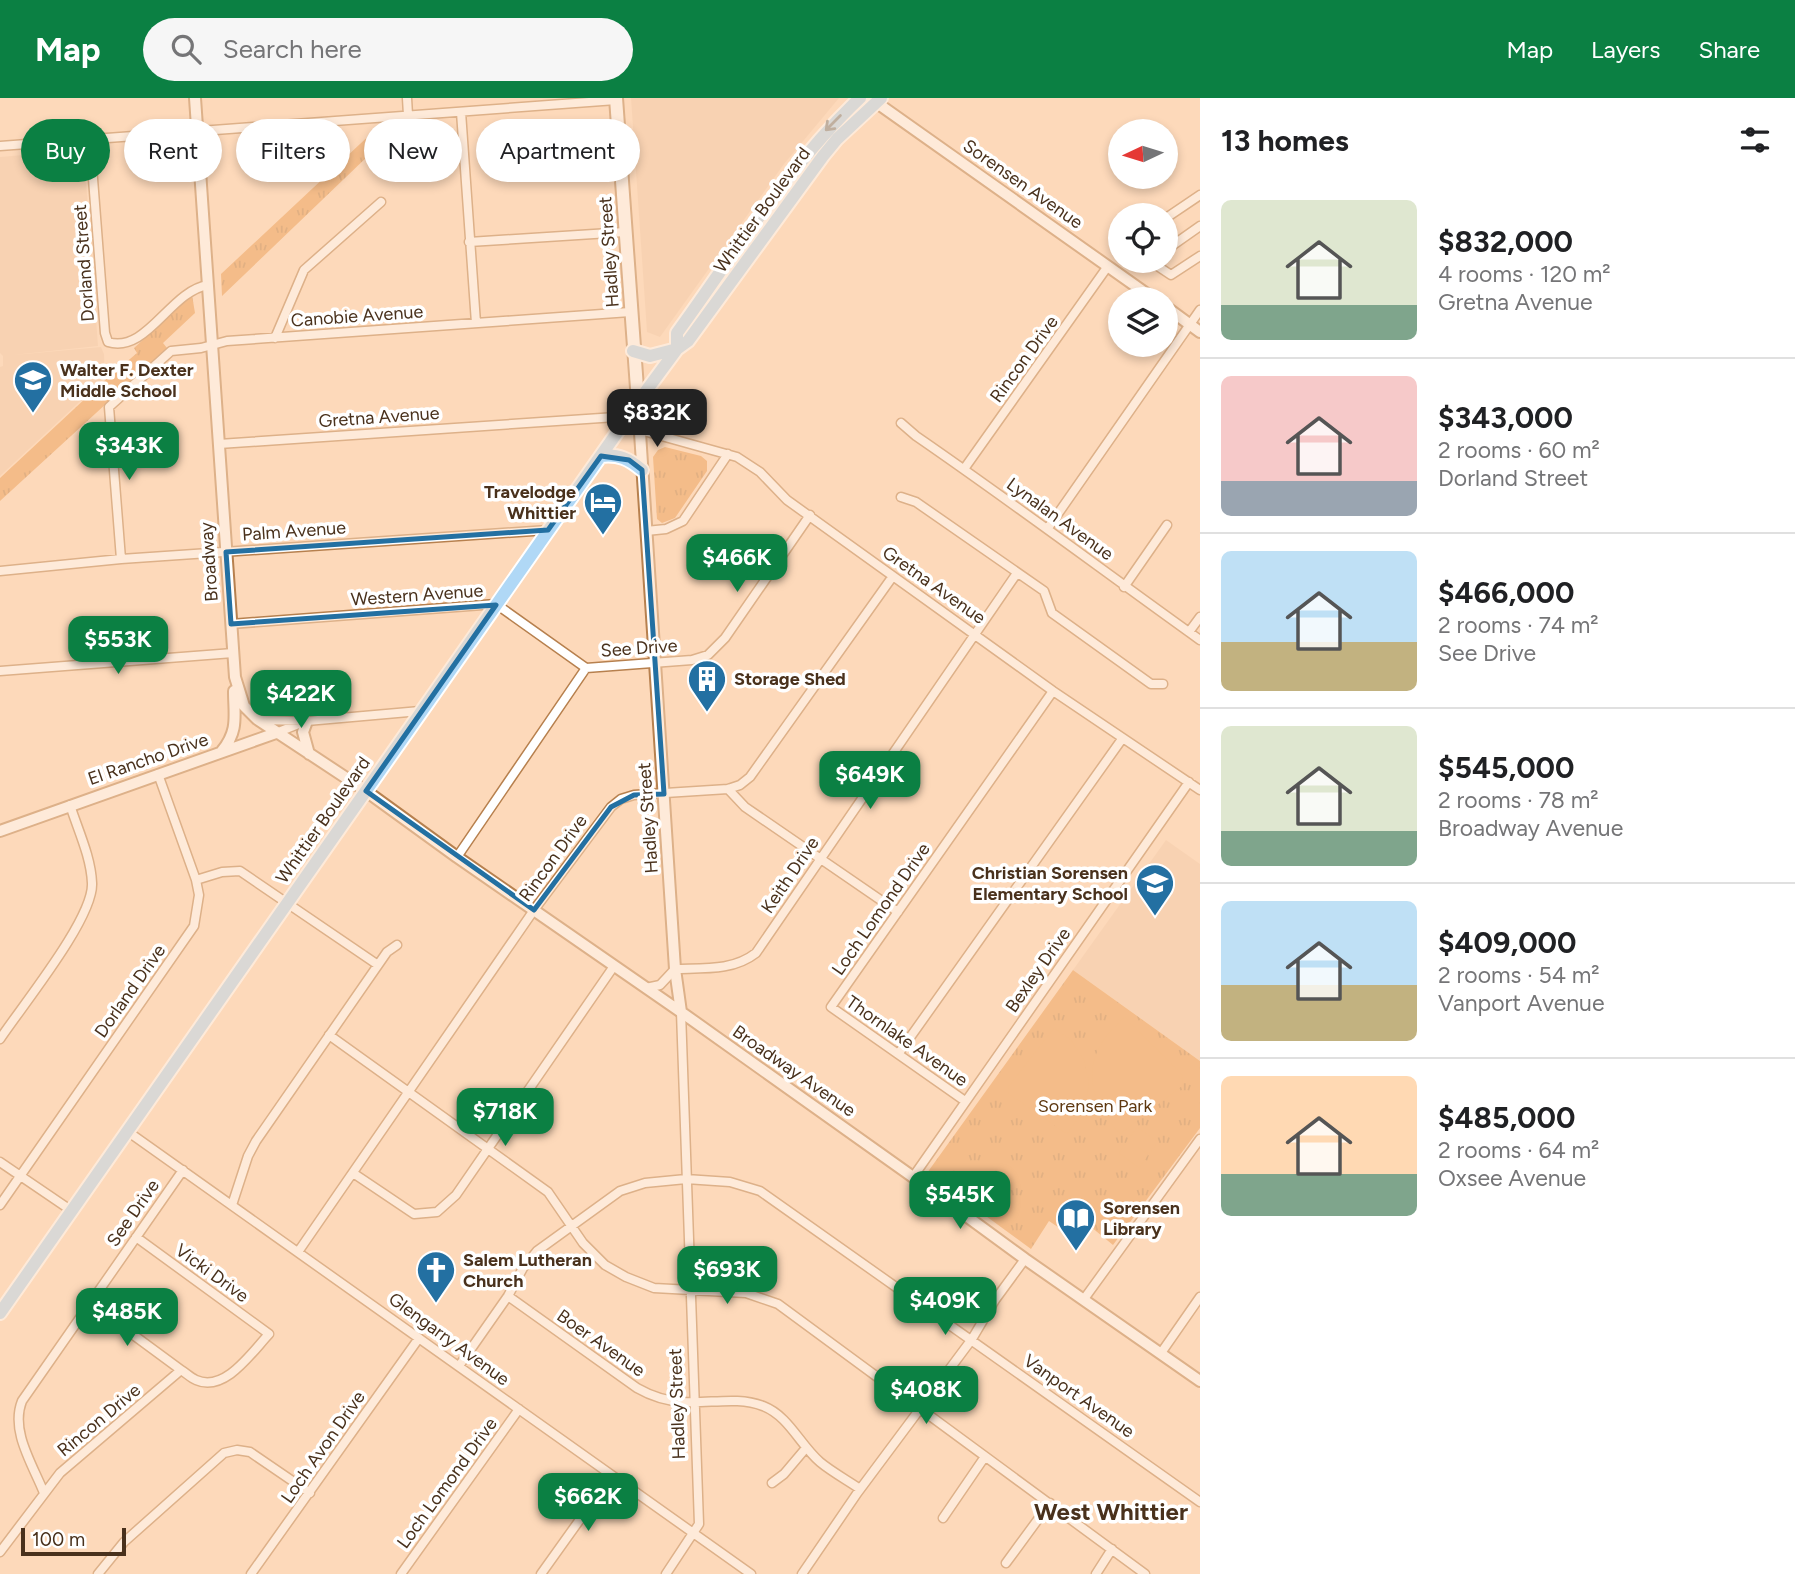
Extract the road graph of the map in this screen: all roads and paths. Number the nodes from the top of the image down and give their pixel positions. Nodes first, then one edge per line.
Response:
1 (195, 98) edge
2 (407, 98) edge
3 (860, 98) edge
4 (616, 99) edge
5 (875, 99) edge
6 (461, 111) junction
7 (408, 115) junction
8 (196, 119) edge
9 (222, 130) edge
10 (21, 145) edge
11 (0, 146) edge
12 (810, 152) junction
13 (93, 182) edge
14 (201, 182) edge
15 (783, 186) junction
16 (794, 194) junction
17 (1200, 195) edge
18 (380, 202) dead end
19 (1178, 210) edge
20 (1200, 226) edge
21 (625, 232) junction
22 (761, 241) junction
23 (469, 242) junction
24 (1178, 242) edge
25 (1200, 256) edge
26 (1108, 266) joint
27 (1178, 270) edge
28 (1118, 273) edge
29 (208, 285) junction
30 (1137, 287) edge
31 (706, 293) junction
32 (1200, 310) edge
33 (630, 312) junction
34 (1178, 316) edge
35 (475, 323) junction
36 (700, 324) junction
37 (1195, 328) edge
38 (275, 338) junction
39 (212, 345) junction
40 (677, 349) junction
41 (633, 351) junction
42 (638, 402) junction
43 (901, 423) dead end
44 (623, 424) junction
45 (640, 430) junction
46 (219, 444) junction
47 (728, 454) junction
48 (601, 456) junction
49 (964, 469) junction
50 (642, 470) junction
51 (901, 497) dead end
52 (810, 515) junction
53 (1167, 525) dead end
54 (1048, 528) junction
55 (548, 530) junction
56 (646, 531) junction
57 (226, 552) junction
58 (121, 559) junction
59 (0, 571) edge
60 (1017, 573) junction
61 (893, 576) junction
62 (1124, 587) junction
63 (496, 604) junction
64 (1200, 617) edge
65 (231, 624) junction
66 (1189, 632) junction
67 (975, 634) junction
68 (1200, 639) edge
69 (233, 653) junction
70 (656, 662) junction
71 (586, 668) junction
72 (0, 671) edge
73 (235, 677) junction
74 (1163, 684) dead end
75 (1053, 691) junction
76 (420, 711) junction
77 (257, 719) junction
78 (307, 721) junction
79 (276, 733) junction
80 (1122, 739) junction
81 (221, 752) junction
82 (309, 754) junction
83 (158, 774) junction
84 (1189, 782) junction
85 (728, 789) junction
86 (1200, 790) edge
87 (366, 791) junction
88 (664, 794) junction
89 (70, 806) junction
90 (0, 831) edge
91 (457, 857) junction
92 (820, 859) junction
93 (196, 880) junction
94 (287, 902) junction
95 (534, 909) junction
96 (898, 912) junction
97 (397, 945) dead end
98 (378, 965) junction
99 (614, 966) junction
100 (675, 969) junction
101 (646, 988) junction
102 (831, 1007) joint
103 (681, 1012) junction
104 (329, 1035) junction
105 (0, 1039) edge
106 (899, 1053) junction
107 (408, 1094) junction
108 (965, 1101) junction
109 (128, 1131) junction
110 (1200, 1139) edge
111 (488, 1149) junction
112 (0, 1162) edge
113 (183, 1170) junction
114 (353, 1172) junction
115 (20, 1177) junction
116 (914, 1177) junction
117 (686, 1179) junction
118 (0, 1205) edge
119 (232, 1205) junction
120 (72, 1210) junction
121 (571, 1226) junction
122 (136, 1237) junction
123 (298, 1252) junction
124 (1025, 1259) junction
125 (691, 1290) junction
126 (508, 1296) junction
127 (1200, 1297) edge
128 (1084, 1299) junction
129 (90, 1303) junction
130 (0, 1314) edge
131 (419, 1338) junction
132 (972, 1339) junction
133 (1161, 1353) junction
134 (459, 1366) junction
135 (181, 1370) junction
136 (1200, 1381) edge
137 (694, 1402) junction
138 (922, 1408) junction
139 (519, 1409) junction
140 (806, 1448) junction
141 (984, 1458) junction
142 (611, 1476) junction
143 (772, 1483) dead end
144 (860, 1489) junction
145 (44, 1493) junction
146 (310, 1493) junction
147 (1200, 1502) edge
148 (1050, 1503) junction
149 (943, 1518) dead end
150 (694, 1534) junction
151 (1112, 1549) junction
152 (0, 1552) edge
153 (1006, 1563) dead end
154 (98, 1574) edge
155 (251, 1574) edge
156 (401, 1574) edge
157 (541, 1574) edge
158 (666, 1574) edge
159 (751, 1574) edge
160 (802, 1574) edge
161 (1096, 1574) edge
162 (1145, 1574) edge

1 - 8 street, Broadway
2 - 7 street
3 -> 12 main road, Whittier Boulevard
4 - 6 street
4 - 21 main road, Hadley Street
5 - 16 main road, Whittier Boulevard
5 - 26 street, Sorensen Avenue
6 - 7 street
6 - 23 street
7 - 9 street
10 - 11 street
12 - 15 main road, Whittier Boulevard
12 - 16 main road
13 - 29 street, Dorland Street
14 - 29 street, Broadway
15 - 22 main road
15 - 31 main road, Whittier Boulevard
16 - 22 main road, Whittier Boulevard
17 - 19 street
18 - 38 street
20 - 24 street
21 - 23 street
21 - 33 main road, Hadley Street
22 - 36 main road, Whittier Boulevard
23 - 35 street
25 - 27 street
26 - 49 street, Rincon Drive
28 - 30 street, Sorensen Avenue
29 - 39 street, Broadway
31 - 36 main road
31 - 40 main road, Whittier Boulevard
32 - 37 street
33 - 35 street, Canobie Avenue
33 - 41 main road, Hadley Street
34 - 37 street
35 - 38 street, Canobie Avenue
36 - 40 main road, Whittier Boulevard
37 - 54 street
38 - 39 street, Canobie Avenue
39 - 46 street, Broadway
39 - 58 street, Canobie Avenue
40 - 41 main road
40 - 42 main road, Whittier Boulevard
41 - 42 main road, Hadley Street
42 - 44 main road, Whittier Boulevard
42 - 45 street, Hadley Street
43 - 49 street, Lynalan Avenue
44 - 46 street, Gretna Avenue
44 - 48 main road, Whittier Boulevard
45 - 47 street, Gretna Avenue
45 - 50 street, Hadley Street
46 - 57 street, Broadway
47 - 52 street, Gretna Avenue
47 - 56 street
48 - 50 main road
48 - 55 main road, Whittier Boulevard
49 - 54 street, Lynalan Avenue
50 - 56 street, Hadley Street
51 - 60 street
52 - 61 street, Gretna Avenue
52 - 70 street, See Drive
53 - 62 street
54 - 62 street, Lynalan Avenue
55 - 57 street, Palm Avenue
55 - 63 main road, Whittier Boulevard
56 - 70 street, Hadley Street
57 - 58 street, Palm Avenue
57 - 65 street, Broadway
58 - 59 street, Palm Avenue
60 - 67 street, Keith Drive
60 - 74 street
61 - 67 street, Gretna Avenue
61 - 85 street
62 - 66 street, Lynalan Avenue
63 - 65 street, Western Avenue
63 - 71 street, Western Avenue
63 - 76 main road, Whittier Boulevard
64 - 66 street
65 - 69 street, Broadway
66 - 68 street, Lynalan Avenue
67 - 75 street, Gretna Avenue
67 - 92 street, Keith Drive
69 - 72 street
69 - 73 street, Broadway
70 - 71 street, See Drive
70 - 88 street, Hadley Street
71 - 91 street, See Drive
73 - 77 street, Broadway
73 - 81 street
75 - 80 street, Gretna Avenue
75 - 96 street, Loch Lomond Drive
76 - 78 street, El Rancho Drive
76 - 87 main road, Whittier Boulevard
77 - 78 street, El Rancho Drive
77 - 79 street, Broadway
78 - 79 street, El Rancho Drive
78 - 82 street
79 - 81 street, El Rancho Drive
79 - 82 street, Broadway
80 - 84 street, Gretna Avenue
80 - 106 street
81 - 83 street, El Rancho Drive
82 - 87 street, Broadway
83 - 89 street, El Rancho Drive
83 - 93 street, Dorland Drive
84 - 86 street, Gretna Avenue
84 - 108 street, Bexley Drive
85 - 88 street, Rincon Drive
85 - 92 street
87 - 91 street, Broadway Avenue
87 - 94 main road, Whittier Boulevard
88 - 95 street, Rincon Drive
88 - 100 street, Hadley Street
89 - 90 street, El Rancho Drive
89 - 105 street
91 - 95 street, Broadway Avenue
92 - 96 street
92 - 100 street, Keith Drive
93 - 94 street
93 - 115 street, Dorland Drive
94 - 98 street
94 - 109 main road, Whittier Boulevard
95 - 99 street, Broadway Avenue
95 - 107 street, Rincon Drive
96 - 102 street, Loch Lomond Drive
97 - 98 street
98 - 104 street
99 - 101 street, Broadway Avenue
99 - 111 street
100 - 101 street
100 - 103 street, Hadley Street
101 - 103 street, Broadway Avenue
102 - 106 street, Thornlake Avenue
103 - 116 street, Broadway Avenue
103 - 117 street, Hadley Street
104 - 107 street
104 - 119 street
106 - 108 street, Thornlake Avenue
107 - 111 street
107 - 114 street, Rincon Drive
108 - 116 street, Bexley Drive
109 - 113 street, Glengarry Avenue
109 - 120 main road, Whittier Boulevard
110 - 128 street
111 - 114 street
111 - 121 street
112 - 115 street
113 - 119 street, Glengarry Avenue
113 - 122 street, See Drive
114 - 123 street, Rincon Drive
115 - 118 street, Dorland Drive
115 - 120 street
116 - 124 street, Broadway Avenue
117 - 121 street
117 - 125 street, Hadley Street
117 - 132 street, Vanport Avenue
119 - 123 street, Glengarry Avenue
120 - 130 main road, Whittier Boulevard
121 - 125 street
121 - 126 street
122 - 129 street, See Drive
122 - 135 street, Vicki Drive
123 - 131 street, Glengarry Avenue
124 - 128 street, Broadway Avenue
124 - 132 street
125 - 137 street, Hadley Street
125 - 138 street
126 - 134 street
126 - 137 street, Boer Avenue
127 - 133 street
128 - 133 street, Broadway Avenue
129 - 135 street
129 - 145 street, See Drive
131 - 134 street, Glengarry Avenue
131 - 146 street, Loch Avon Drive
132 - 138 street
132 - 147 street, Vanport Avenue
133 - 136 street, Broadway Avenue
134 - 139 street, Glengarry Avenue
135 - 145 street, Rincon Drive
137 - 140 street, Boer Avenue
137 - 150 street, Hadley Street
138 - 141 street
138 - 144 street
139 - 142 street, Glengarry Avenue
139 - 156 street, Loch Lomond Drive
140 - 143 street
140 - 144 street, Boer Avenue
141 - 148 street
141 - 149 street
142 - 150 street, Glengarry Avenue
142 - 157 street
144 - 160 street
145 - 152 street, Rincon Drive
146 - 154 street
146 - 155 street, Loch Avon Drive
148 - 151 street
148 - 153 street
150 - 158 street
150 - 159 street, Glengarry Avenue
151 - 161 street
151 - 162 street

